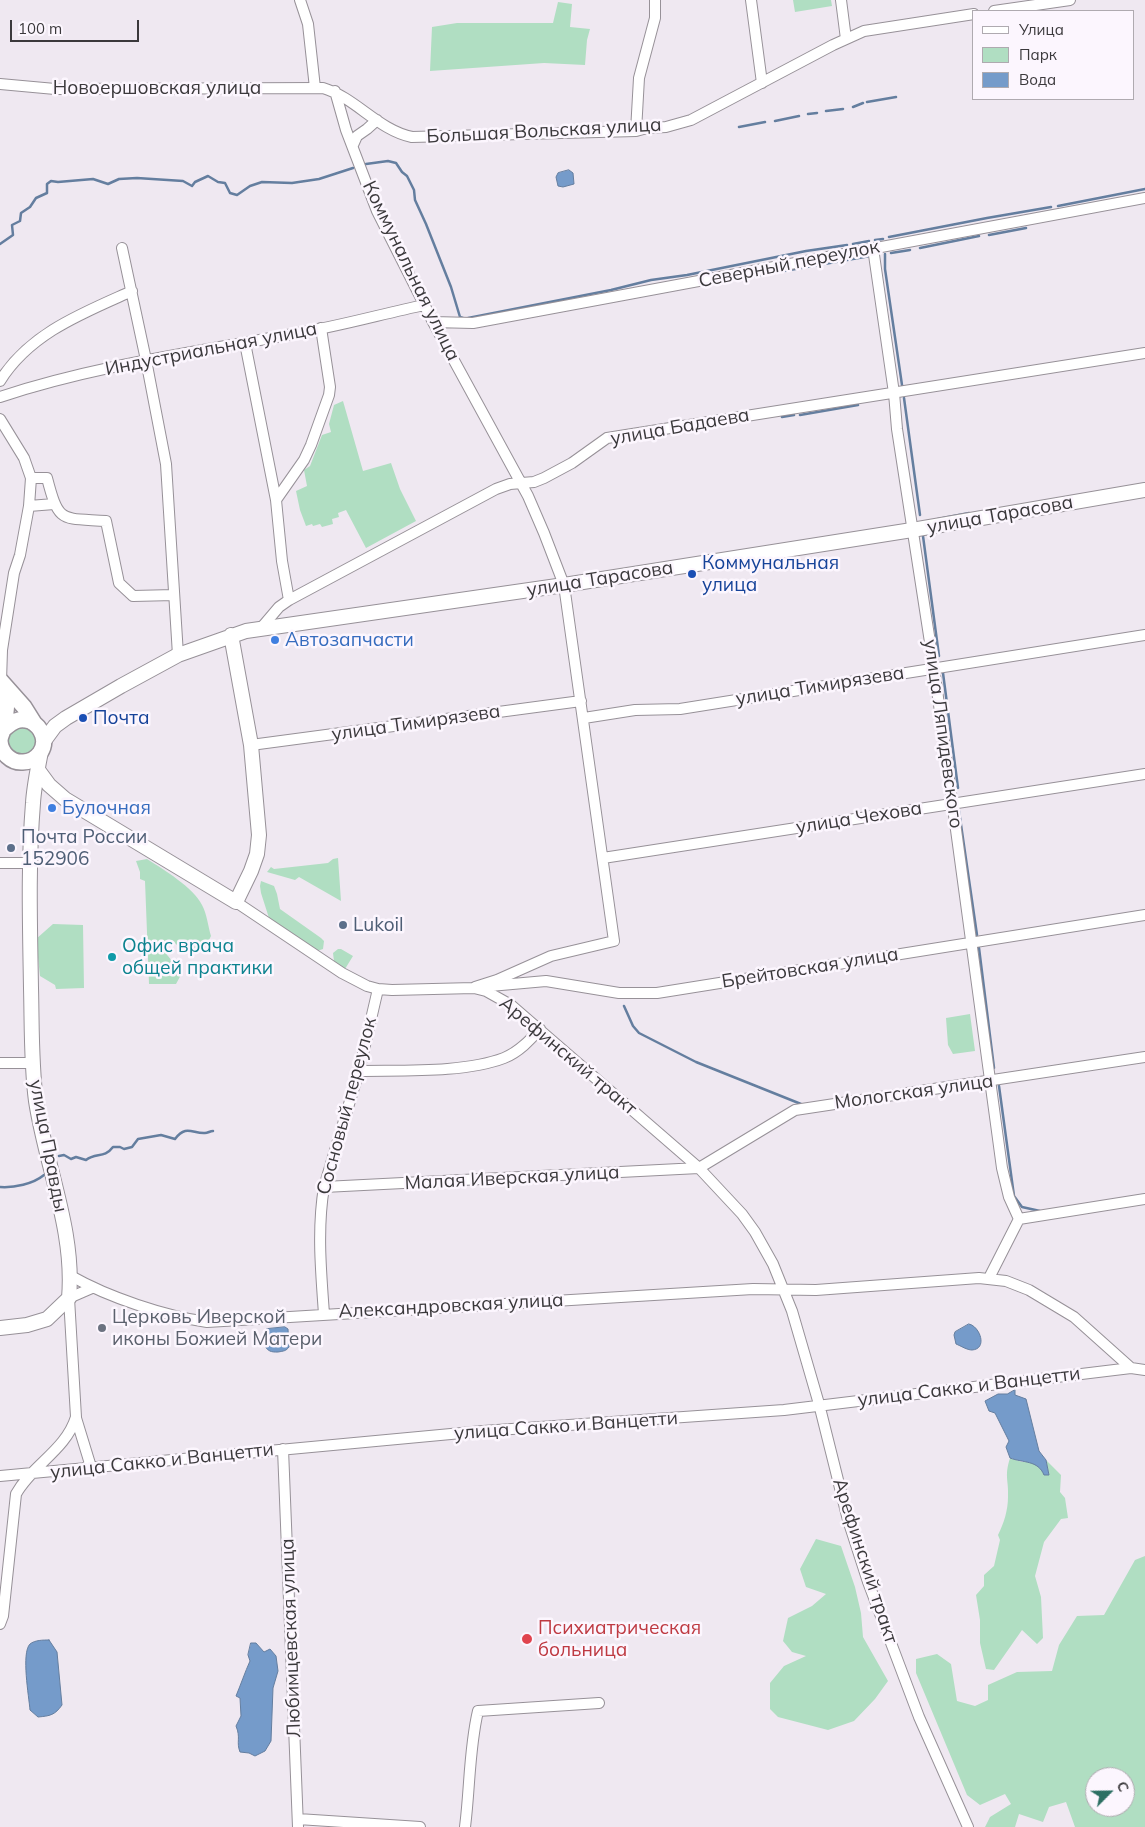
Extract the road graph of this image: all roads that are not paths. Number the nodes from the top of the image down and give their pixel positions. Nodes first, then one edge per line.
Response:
1 (300, 0) edge
2 (655, 0) edge
3 (751, 0) edge
4 (841, 0) edge
5 (1070, 0) edge
6 (1030, 3) edge
7 (998, 10) edge
8 (972, 14) edge
9 (846, 39) junction
10 (762, 83) junction
11 (0, 84) edge
12 (315, 88) junction
13 (335, 91) junction
14 (377, 120) junction
15 (636, 131) junction
16 (353, 145) junction
17 (1145, 198) edge
18 (122, 248) dead end
19 (873, 248) junction
20 (132, 291) junction
21 (424, 305) junction
22 (433, 322) junction
23 (321, 328) junction
24 (245, 343) junction
25 (1145, 353) edge
26 (146, 360) junction
27 (0, 381) edge
28 (894, 392) junction
29 (0, 397) edge
30 (0, 419) edge
31 (32, 478) junction
32 (522, 484) junction
33 (1145, 490) edge
34 (276, 500) junction
35 (54, 504) junction
36 (29, 506) junction
37 (912, 530) junction
38 (564, 585) junction
39 (174, 595) junction
40 (289, 600) junction
41 (262, 628) junction
42 (232, 635) junction
43 (1145, 635) edge
44 (178, 655) junction
45 (934, 668) junction
46 (3, 683) edge
47 (582, 701) junction
48 (584, 718) junction
49 (2, 731) edge
50 (39, 735) junction
51 (251, 745) junction
52 (11, 761) edge
53 (38, 770) junction
54 (1145, 774) edge
55 (65, 799) junction
56 (33, 803) junction
57 (952, 804) junction
58 (603, 858) junction
59 (0, 863) edge
60 (31, 863) junction
61 (236, 902) junction
62 (1145, 915) edge
63 (970, 942) junction
64 (474, 988) junction
65 (378, 989) junction
66 (540, 1029) junction
67 (1145, 1057) edge
68 (0, 1063) edge
69 (33, 1063) junction
70 (359, 1071) junction
71 (990, 1082) junction
72 (699, 1168) junction
73 (324, 1187) junction
74 (1145, 1199) edge
75 (1019, 1218) junction
76 (71, 1276) junction
77 (989, 1278) junction
78 (92, 1288) junction
79 (784, 1288) junction
80 (69, 1298) junction
81 (324, 1314) junction
82 (0, 1328) edge
83 (1131, 1368) junction
84 (1145, 1370) edge
85 (819, 1404) junction
86 (76, 1417) junction
87 (283, 1449) junction
88 (90, 1467) junction
89 (33, 1473) junction
90 (0, 1476) edge
91 (0, 1624) edge
92 (599, 1703) dead end
93 (298, 1823) edge
94 (420, 1827) edge
95 (465, 1827) edge
96 (968, 1827) edge

1 - 12 street
2 - 15 street
3 - 10 street
4 - 9 street
5 - 6 street
6 - 7 street
8 - 9 street, Большая Вольская улица
9 - 10 street, Большая Вольская улица
10 - 15 street, Большая Вольская улица
11 - 12 street, Новоершовская улица
12 - 13 street, Большая Вольская улица
13 - 14 street, Большая Вольская улица
13 - 16 street, Коммунальная улица
14 - 15 street, Большая Вольская улица
14 - 16 street
16 - 21 street, Коммунальная улица
17 - 19 street, Северный переулок
18 - 20 street
19 - 22 street, Северный переулок
19 - 28 street, улица Ляпидевского
20 - 26 street
20 - 27 street
21 - 22 street, Коммунальная улица
21 - 23 street, Индустриальная улица
22 - 32 street, Коммунальная улица
23 - 24 street, Индустриальная улица
23 - 34 street
24 - 26 street, Индустриальная улица
24 - 34 street
25 - 28 street, улица Бадаева
26 - 29 street, Индустриальная улица
26 - 39 street
28 - 32 street, улица Бадаева
28 - 37 street, улица Ляпидевского
30 - 31 street
31 - 35 street
31 - 36 street
32 - 38 street, Коммунальная улица
32 - 40 street, улица Бадаева
33 - 37 street, улица Тарасова
34 - 40 street
35 - 36 street
35 - 39 street
36 - 46 street
37 - 38 street, улица Тарасова
37 - 45 street, улица Ляпидевского
38 - 41 street, улица Тарасова
38 - 47 street, Коммунальная улица
39 - 44 street
40 - 41 street, улица Бадаева
41 - 42 street, улица Тарасова
42 - 44 street
42 - 51 street
43 - 45 street, улица Тимирязева
44 - 50 street
45 - 48 street, улица Тимирязева
45 - 57 street, улица Ляпидевского
46 - 49 main road
46 - 50 main road
47 - 48 street, Коммунальная улица
47 - 51 street, улица Тимирязева
48 - 58 street, Коммунальная улица
49 - 50 main road
49 - 52 main road
50 - 52 main road
50 - 53 street, улица Правды
51 - 61 street
52 - 56 street, улица Правды
53 - 55 street, Арефинский тракт
53 - 56 street, улица Правды
54 - 57 street, улица Чехова
55 - 56 street
55 - 61 street, Арефинский тракт
56 - 60 street, улица Правды
57 - 58 street, улица Чехова
57 - 63 street, улица Ляпидевского
58 - 64 street, Коммунальная улица
59 - 60 street
60 - 69 street, улица Правды
61 - 65 street, Арефинский тракт
62 - 63 street, Брейтовская улица
63 - 64 street, Брейтовская улица
63 - 71 street, улица Ляпидевского
64 - 65 street, Арефинский тракт
64 - 66 street, Арефинский тракт
65 - 70 street, Сосновый переулок
66 - 70 street
66 - 72 street, Арефинский тракт
67 - 71 street, Мологская улица
68 - 69 street
69 - 76 street, улица Правды
70 - 73 street, Сосновый переулок
71 - 72 street, Мологская улица
71 - 75 street, улица Ляпидевского
72 - 73 street, Малая Иверская улица
72 - 79 street, Арефинский тракт
73 - 81 street, Сосновый переулок
74 - 75 street
75 - 77 street
76 - 78 street, Александровская улица
76 - 80 street, улица Правды
77 - 79 street
77 - 83 street
78 - 80 street
78 - 81 street, Александровская улица
79 - 81 street, Александровская улица
79 - 85 street, Арефинский тракт
80 - 82 street
80 - 86 street, улица Правды
83 - 84 street, улица Сакко и Ванцетти
83 - 85 street, улица Сакко и Ванцетти
85 - 87 street, улица Сакко и Ванцетти
85 - 96 street, Арефинский тракт
86 - 88 street
86 - 89 street, улица Правды
87 - 88 street, улица Сакко и Ванцетти
87 - 93 street, Любимцевская улица
88 - 89 street, улица Сакко и Ванцетти
89 - 90 street, улица Сакко и Ванцетти
89 - 91 street, улица Правды
92 - 95 street
93 - 94 street

